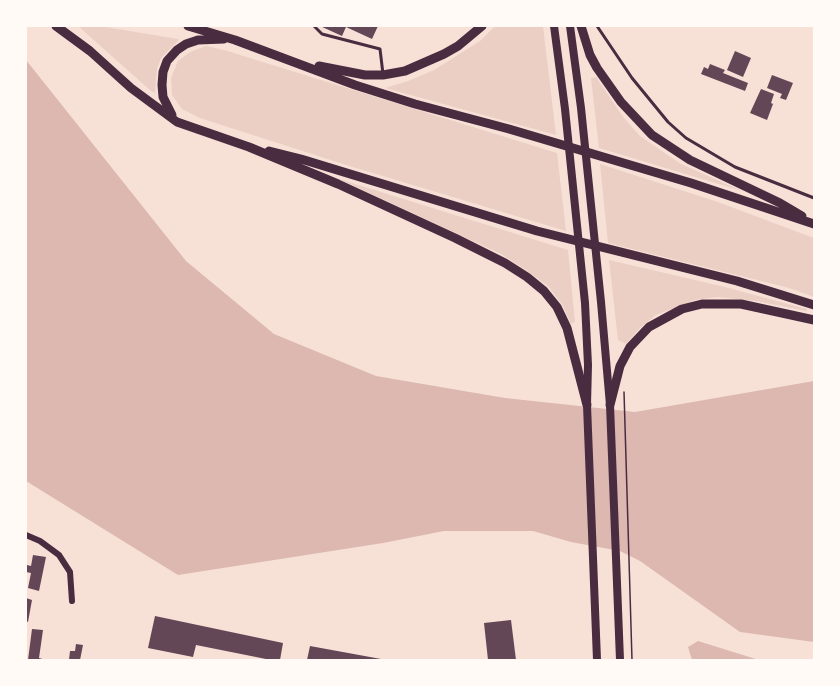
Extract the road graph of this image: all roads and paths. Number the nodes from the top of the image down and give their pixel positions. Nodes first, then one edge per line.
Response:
1 (56, 26) edge
2 (188, 26) edge
3 (314, 26) edge
4 (482, 26) edge
5 (554, 26) edge
6 (570, 26) edge
7 (581, 26) edge
8 (597, 26) edge
9 (235, 40) junction
10 (292, 61) junction
11 (383, 75) junction
12 (177, 122) junction
13 (249, 147) junction
14 (814, 198) edge
15 (814, 224) edge
16 (814, 305) edge
17 (814, 320) edge
18 (587, 405) junction
19 (610, 405) junction
20 (624, 408) dead end
21 (26, 535) edge
22 (72, 601) dead end
23 (597, 660) edge
24 (620, 660) edge
25 (632, 660) edge

1 - 12 main road
2 - 9 main road
3 - 11 lane
4 - 11 main road
5 - 18 main road
6 - 19 main road
7 - 15 main road
8 - 14 lane
9 - 10 main road
9 - 12 main road
10 - 11 main road
10 - 15 main road
12 - 13 main road
13 - 16 main road
13 - 18 main road
17 - 19 main road
18 - 23 main road
19 - 24 main road
20 - 25 path
21 - 22 street

